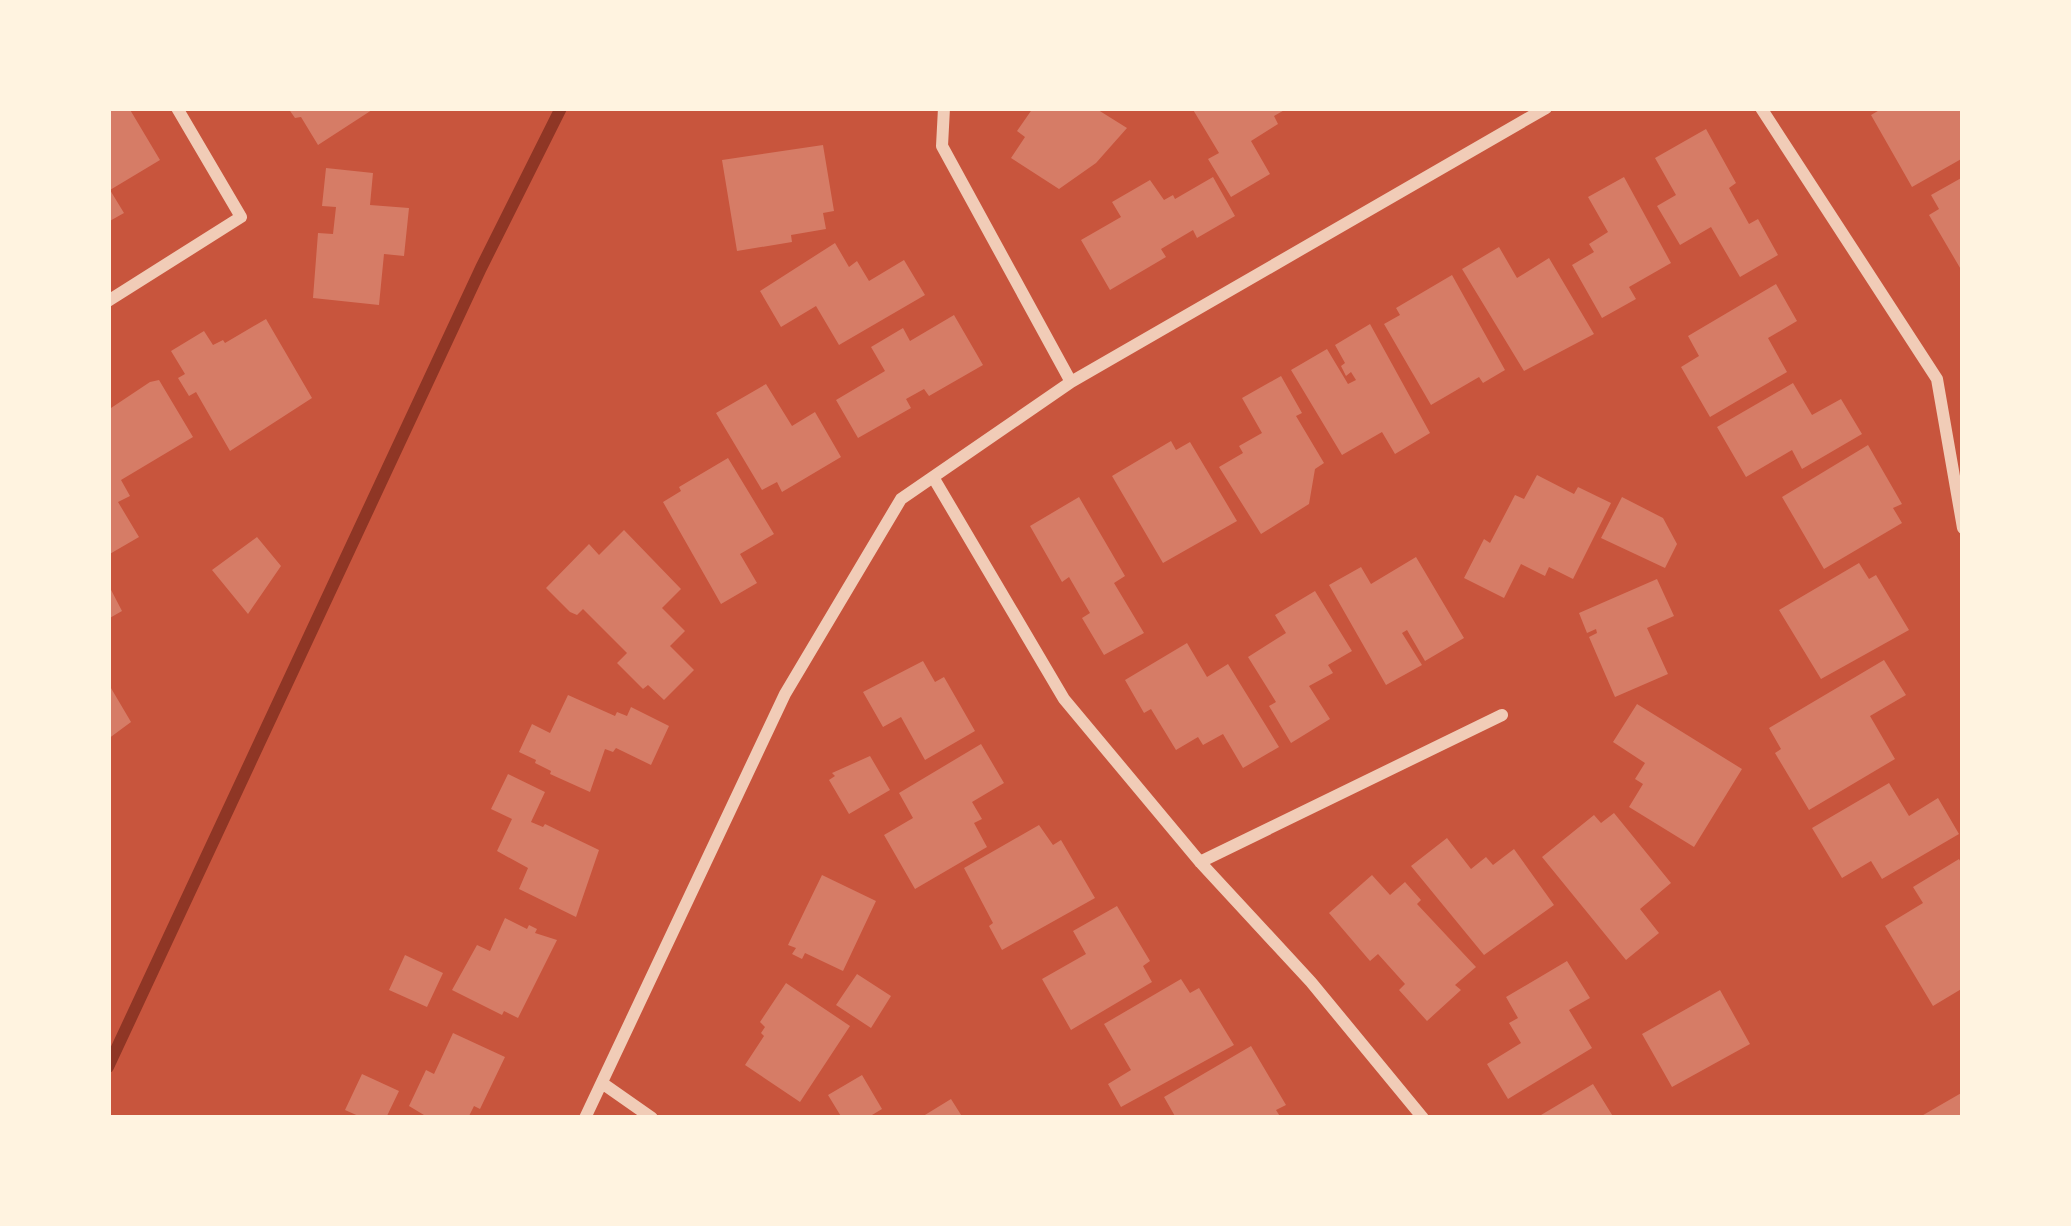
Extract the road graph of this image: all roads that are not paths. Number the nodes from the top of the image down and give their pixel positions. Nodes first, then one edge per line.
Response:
1 (177, 108) edge
2 (944, 108) edge
3 (1546, 108) edge
4 (1761, 108) edge
5 (108, 301) edge
6 (1071, 382) junction
7 (933, 477) junction
8 (1963, 528) edge
9 (1502, 715) dead end
10 (1200, 862) junction
11 (602, 1083) junction
12 (1420, 1113) edge
13 (585, 1118) edge
14 (652, 1118) edge

1 - 5 street
2 - 6 street
3 - 6 street
4 - 8 street
6 - 7 street
7 - 10 street
7 - 11 street
9 - 10 street
10 - 12 street
11 - 13 street
11 - 14 street

